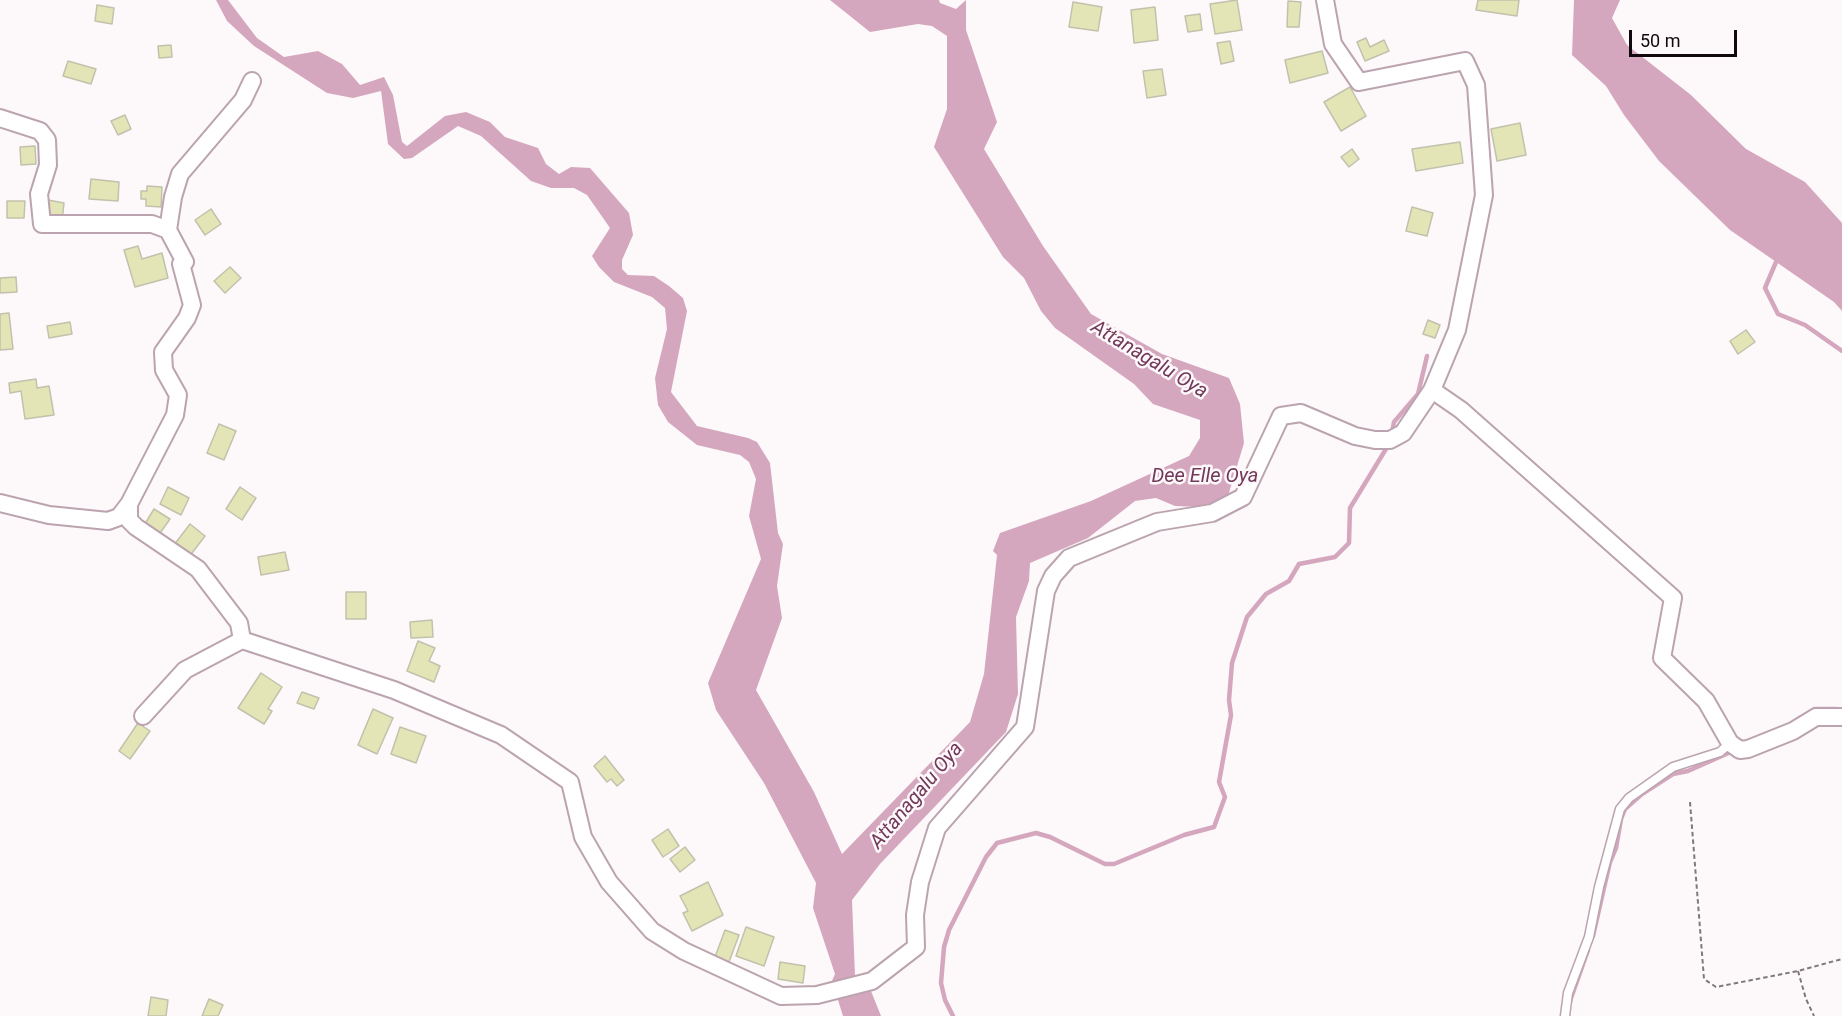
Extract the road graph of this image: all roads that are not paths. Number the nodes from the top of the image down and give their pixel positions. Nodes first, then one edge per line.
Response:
1 (1325, 0) edge
2 (252, 81) dead end
3 (0, 118) edge
4 (168, 230) junction
5 (1432, 390) junction
6 (0, 503) edge
7 (129, 504) junction
8 (242, 640) junction
9 (143, 716) dead end
10 (1842, 717) edge
11 (1730, 743) junction
12 (1564, 1016) edge

1 - 5 street
2 - 4 street
3 - 4 street
4 - 7 street
5 - 8 street
5 - 11 street
6 - 7 street
7 - 8 street
8 - 9 street
10 - 11 street
11 - 12 lane

